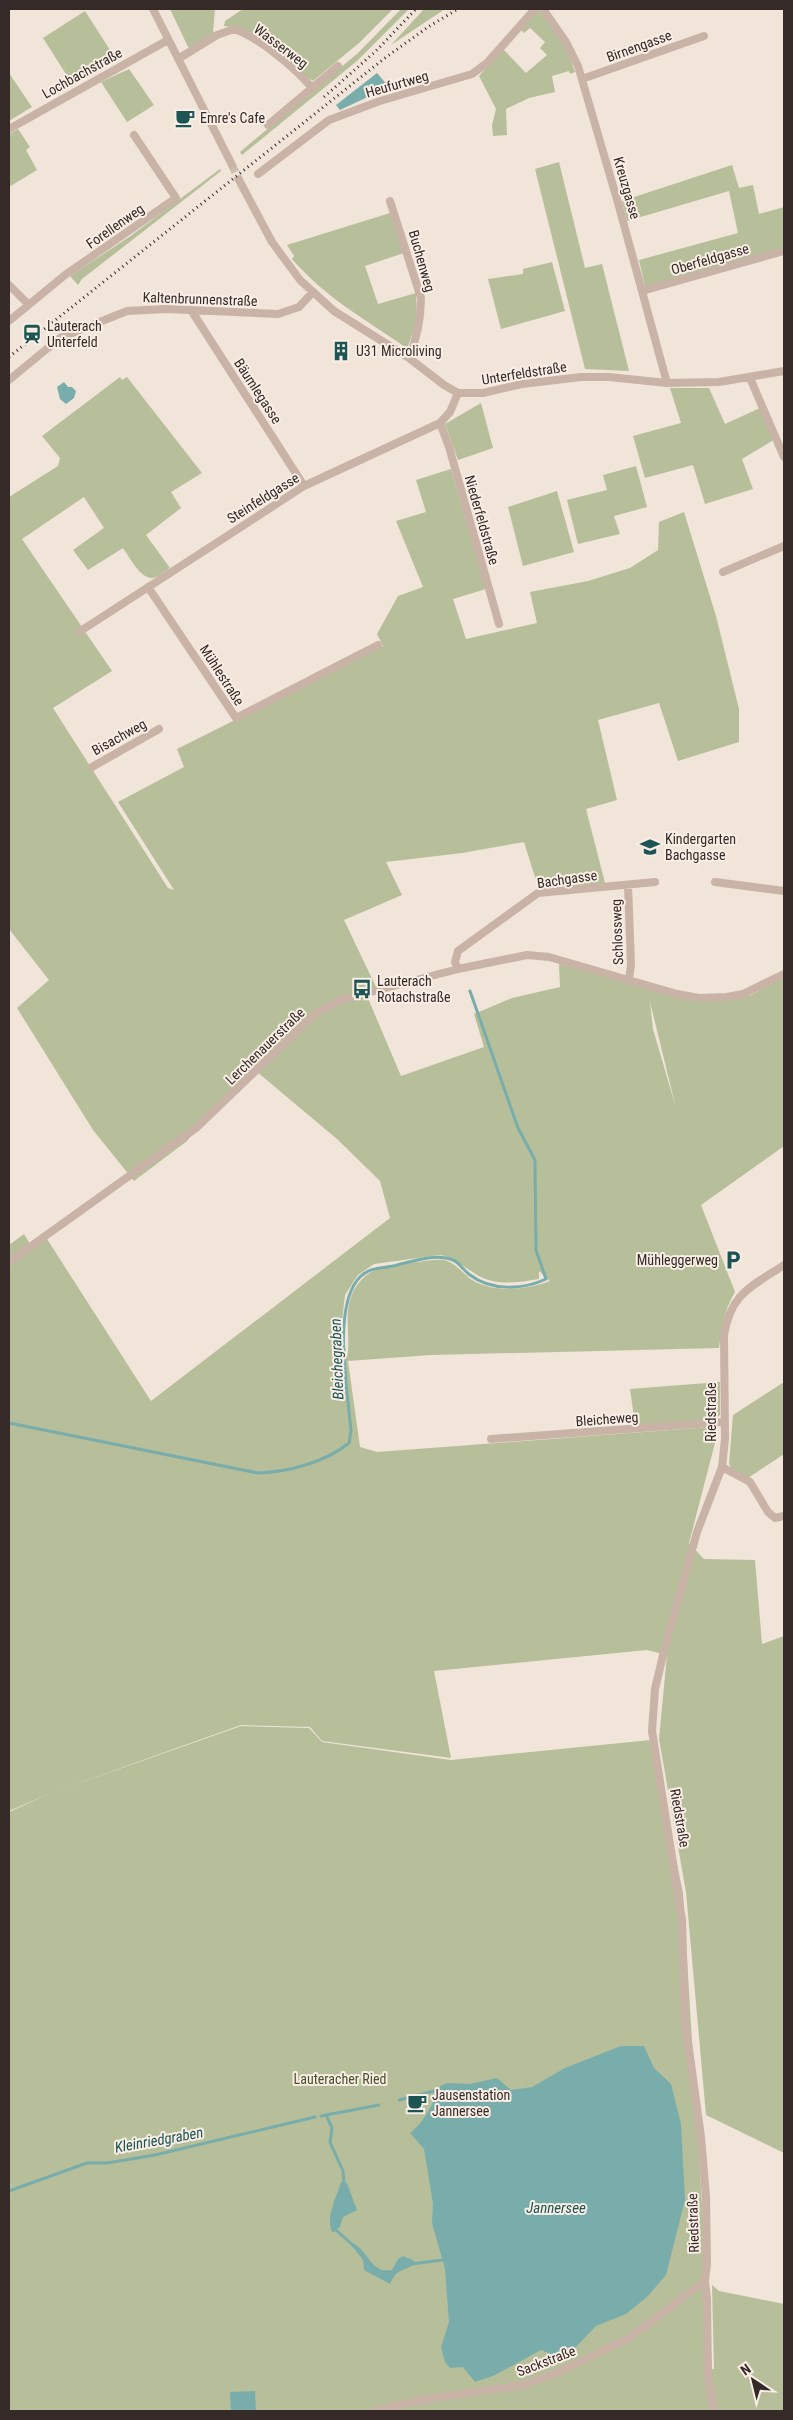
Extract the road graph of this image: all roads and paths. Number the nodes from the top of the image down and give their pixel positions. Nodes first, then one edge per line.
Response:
1 (153, 9) edge
2 (535, 9) edge
3 (543, 9) edge
4 (704, 36) dead end
5 (168, 40) junction
6 (178, 58) junction
7 (338, 66) dead end
8 (582, 79) junction
9 (312, 88) junction
10 (268, 125) dead end
11 (9, 128) edge
12 (134, 135) dead end
13 (232, 165) tunnel mouth
14 (258, 174) dead end
15 (239, 180) tunnel mouth
16 (390, 201) dead end
17 (784, 251) edge
18 (9, 285) edge
19 (642, 291) junction
20 (313, 292) junction
21 (28, 304) junction
22 (191, 310) junction
23 (9, 321) edge
24 (409, 358) junction
25 (784, 371) edge
26 (750, 378) junction
27 (9, 380) edge
28 (667, 383) junction
29 (458, 393) junction
30 (440, 423) junction
31 (784, 457) edge
32 (304, 486) junction
33 (784, 546) edge
34 (722, 572) dead end
35 (148, 587) junction
36 (499, 624) dead end
37 (79, 632) dead end
38 (378, 645) dead end
39 (159, 729) dead end
40 (92, 767) dead end
41 (655, 882) dead end
42 (715, 882) dead end
43 (628, 885) junction
44 (784, 891) edge
45 (458, 969) junction
46 (784, 974) edge
47 (629, 979) junction
48 (9, 1262) edge
49 (784, 1265) edge
50 (724, 1422) junction
51 (491, 1439) dead end
52 (722, 1467) junction
53 (784, 1516) edge
54 (705, 2281) junction
55 (374, 2411) edge
56 (714, 2411) edge

1 - 5 street
2 - 14 street, Heufurtweg
3 - 8 street, Kreuzgasse
4 - 8 street, Birnengasse
5 - 6 street
5 - 11 street, Lochbachstraße
6 - 9 street, Wasserweg
6 - 13 street
7 - 9 street, Wasserweg
8 - 19 street, Kreuzgasse
9 - 10 street, Wasserweg
12 - 21 street, Forellenweg
15 - 20 street
16 - 24 street, Buchenweg
17 - 19 street, Oberfeldgasse
18 - 21 street
19 - 28 street, Kreuzgasse
20 - 22 street, Kaltenbrunnenstraße
20 - 24 street
21 - 23 street, Forellenweg
22 - 27 street, Kaltenbrunnenstraße
22 - 32 street, Bäumlegasse
24 - 29 street
25 - 26 street, Unterfeldstraße
26 - 28 street, Unterfeldstraße
26 - 31 street
28 - 29 street, Unterfeldstraße
29 - 30 street
30 - 32 street, Steinfeldgasse
30 - 36 street, Niederfeldstraße
32 - 35 street, Steinfeldgasse
33 - 34 street
35 - 37 street, Steinfeldgasse
35 - 38 street, Mühlestraße
39 - 40 street, Bisachweg
41 - 43 street, Bachgasse
42 - 44 street
43 - 45 street, Bachgasse
43 - 47 street, Schlossweg
45 - 47 street, Lerchenauerstraße
45 - 48 street, Lerchenauerstraße
46 - 47 street, Lerchenauerstraße
49 - 50 street, Riedstraße
50 - 51 street, Bleicheweg
50 - 52 street, Riedstraße
52 - 53 street
52 - 54 street, Riedstraße
54 - 55 street, Sackstraße
54 - 56 street, Riedstraße

